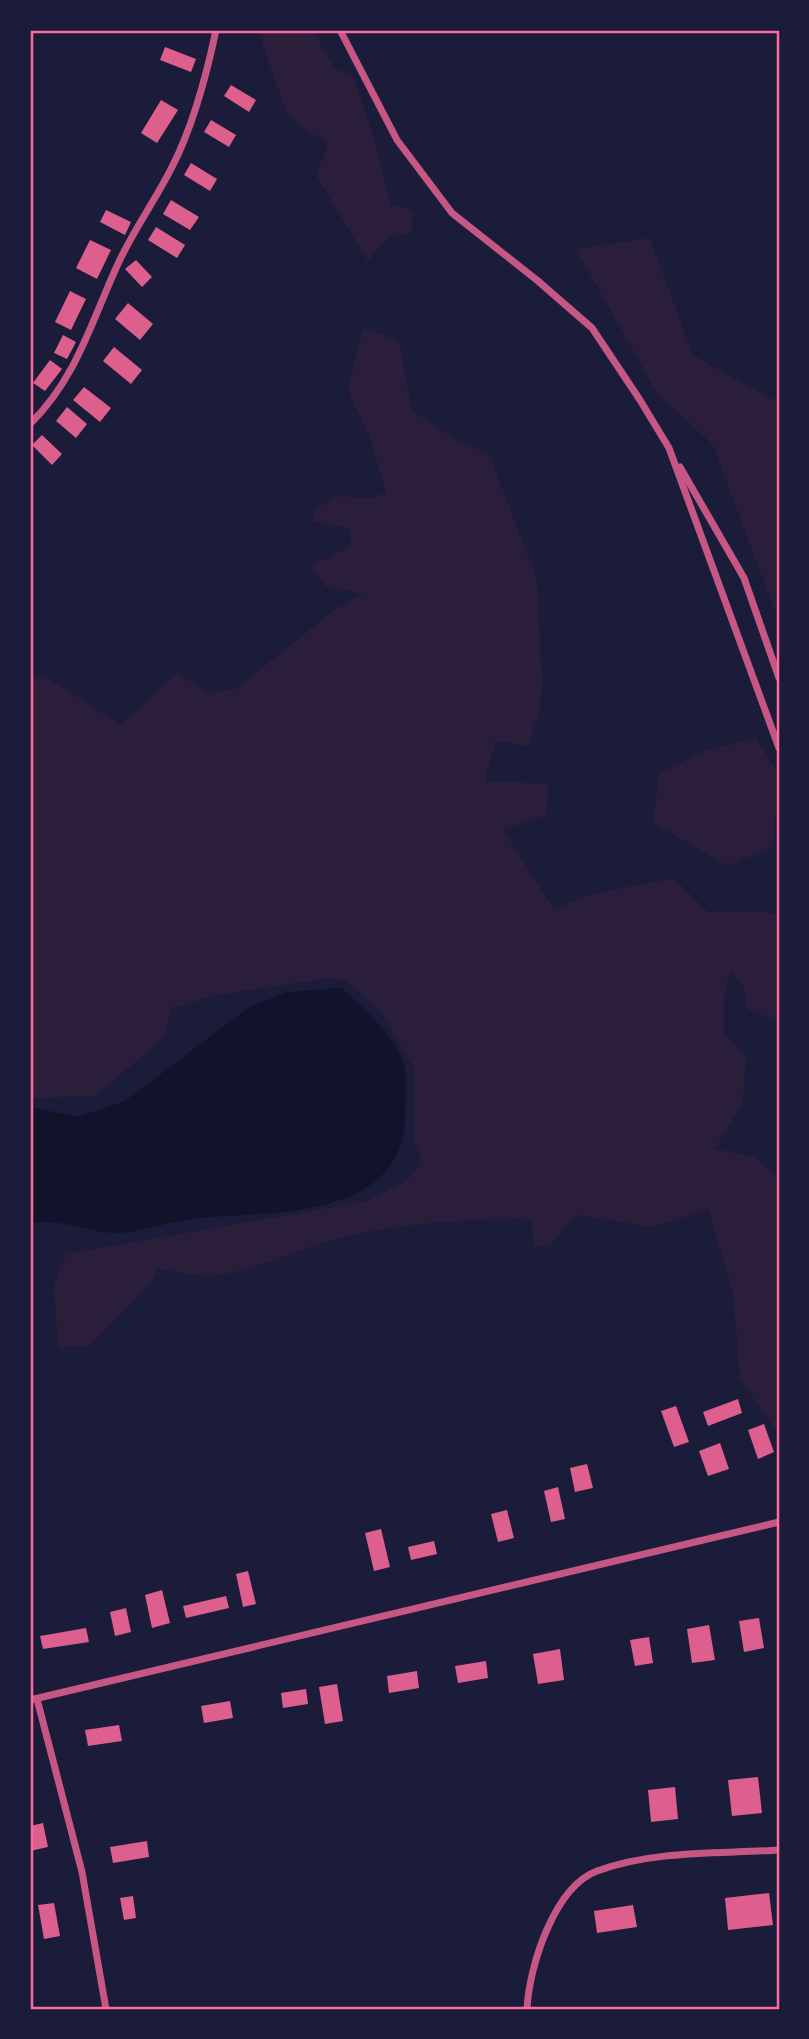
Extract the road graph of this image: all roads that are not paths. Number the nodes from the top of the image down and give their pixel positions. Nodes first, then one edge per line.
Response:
1 (215, 30) edge
2 (340, 30) edge
3 (30, 424) edge
4 (669, 448) junction
5 (779, 678) edge
6 (779, 748) edge
7 (779, 1522) edge
8 (33, 1699) edge
9 (779, 1850) edge
10 (106, 2009) edge
11 (527, 2009) edge

1 - 3 street
2 - 4 street
4 - 5 street
4 - 6 street
7 - 8 street
8 - 10 street
9 - 11 street

